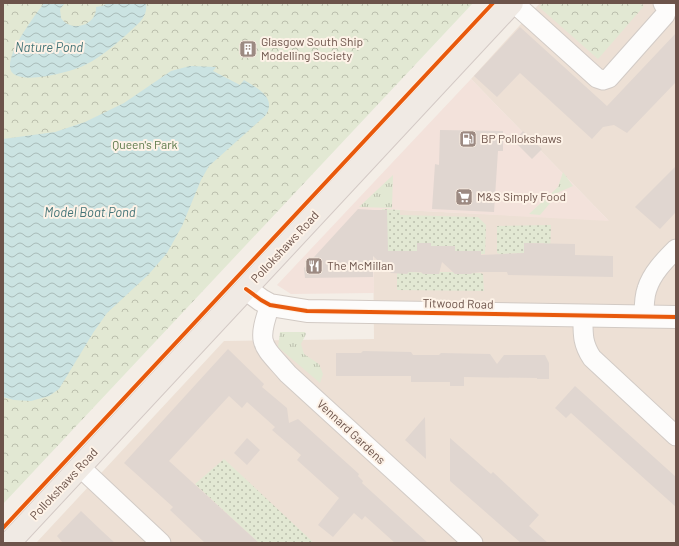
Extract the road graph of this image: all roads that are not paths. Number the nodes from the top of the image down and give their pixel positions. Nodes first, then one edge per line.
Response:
1 (513, 3) edge
2 (663, 3) edge
3 (676, 249) edge
4 (246, 289) junction
5 (270, 305) junction
6 (583, 316) junction
7 (644, 317) junction
8 (676, 317) edge
9 (676, 436) edge
10 (80, 467) junction
11 (9, 543) edge
12 (161, 543) edge
13 (472, 543) edge

1 - 2 street
1 - 4 main road, Pollokshaws Road
3 - 7 street
4 - 5 street, Titwood Road
4 - 10 main road, Pollokshaws Road
5 - 6 street, Titwood Road
5 - 13 street, Vennard Gardens
6 - 7 street, Titwood Road
6 - 9 street
7 - 8 street, Titwood Road
10 - 11 main road, Pollokshaws Road
10 - 12 street

